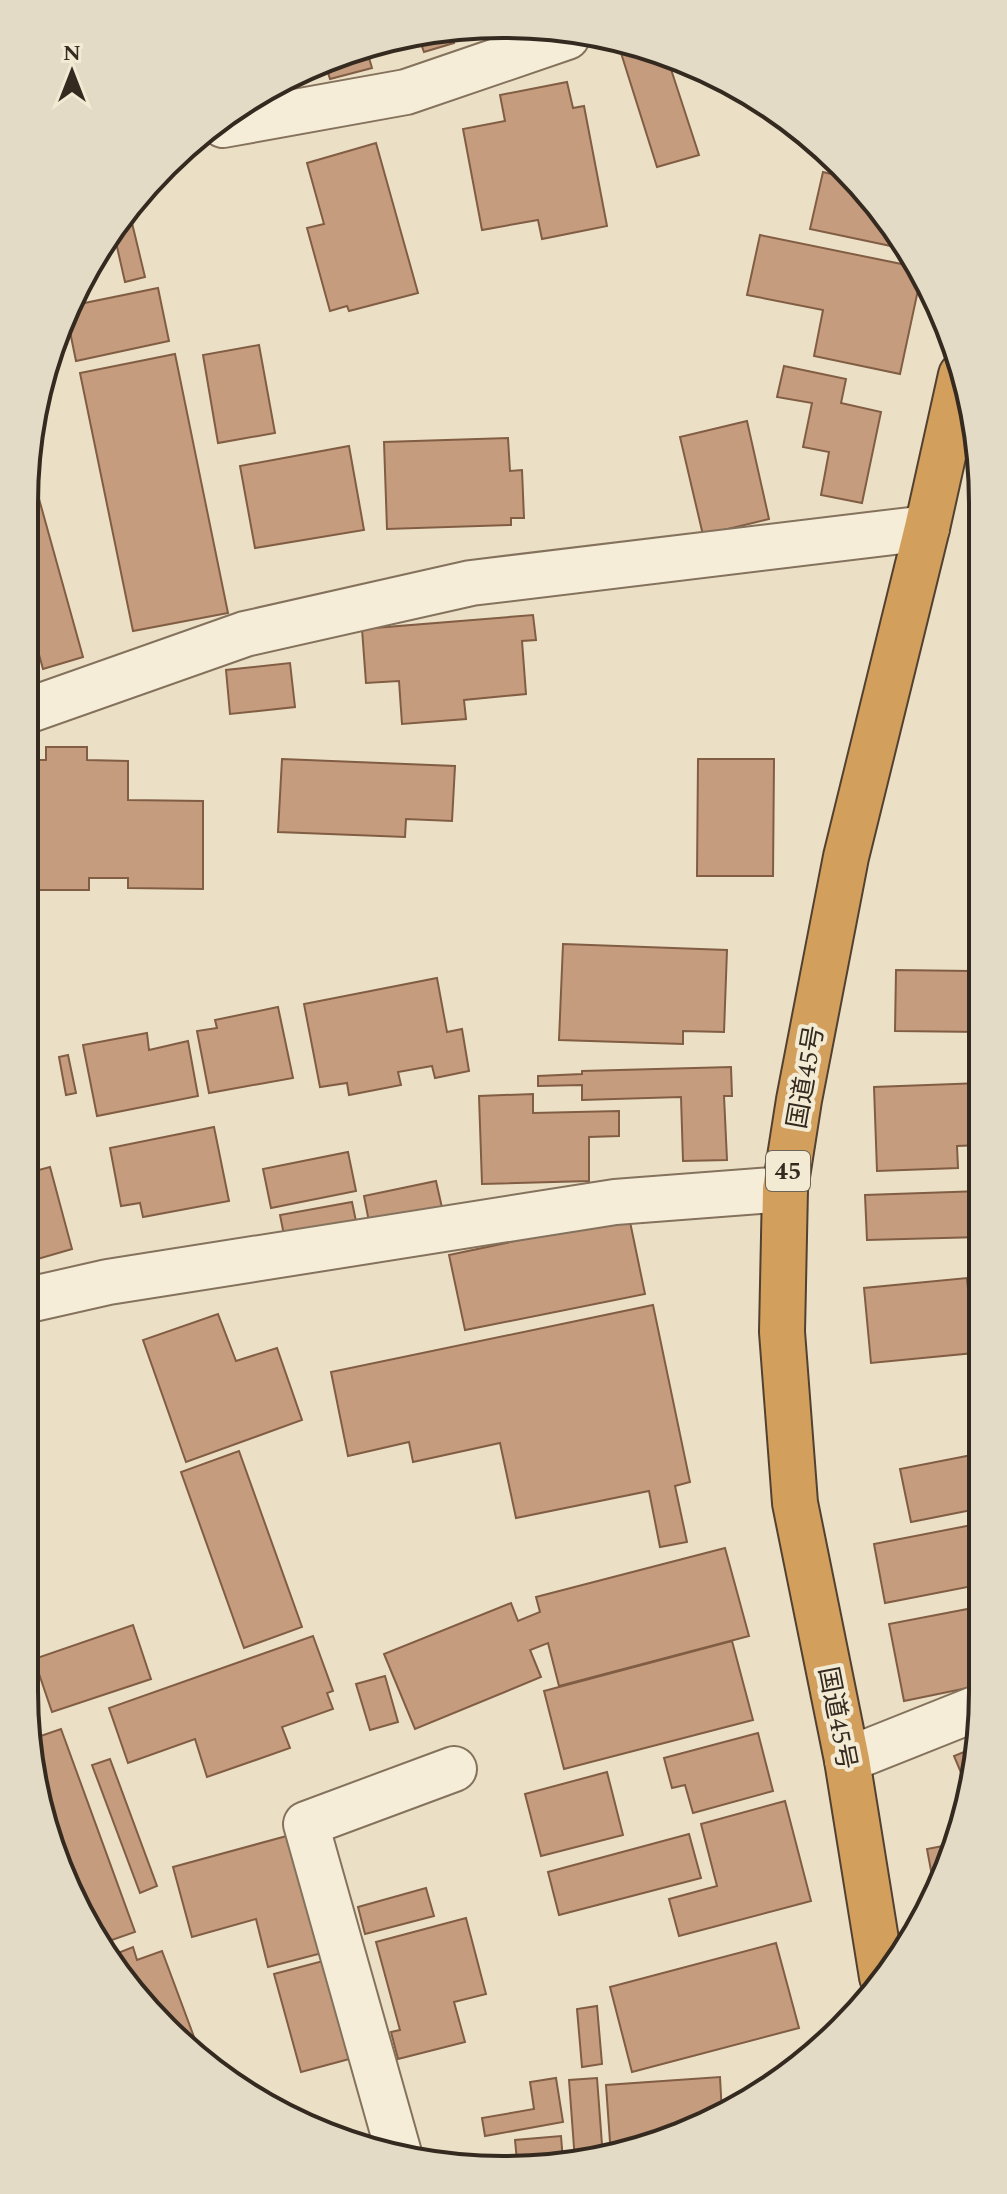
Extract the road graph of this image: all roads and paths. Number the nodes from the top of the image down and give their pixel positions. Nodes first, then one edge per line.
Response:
1 (555, 41) edge
2 (236, 123) edge
3 (956, 397) edge
4 (927, 528) junction
5 (38, 707) edge
6 (785, 1189) junction
7 (38, 1298) edge
8 (968, 1712) edge
9 (847, 1760) junction
10 (454, 1769) dead end
11 (880, 1964) edge
12 (396, 2143) edge

1 - 2 street
3 - 4 highway, 国道45号 / 45
4 - 5 street
4 - 6 highway, 国道45号 / 45
6 - 7 street
6 - 9 highway, 国道45号 / 45
8 - 9 street
9 - 11 highway, 国道45号 / 45
10 - 12 street

